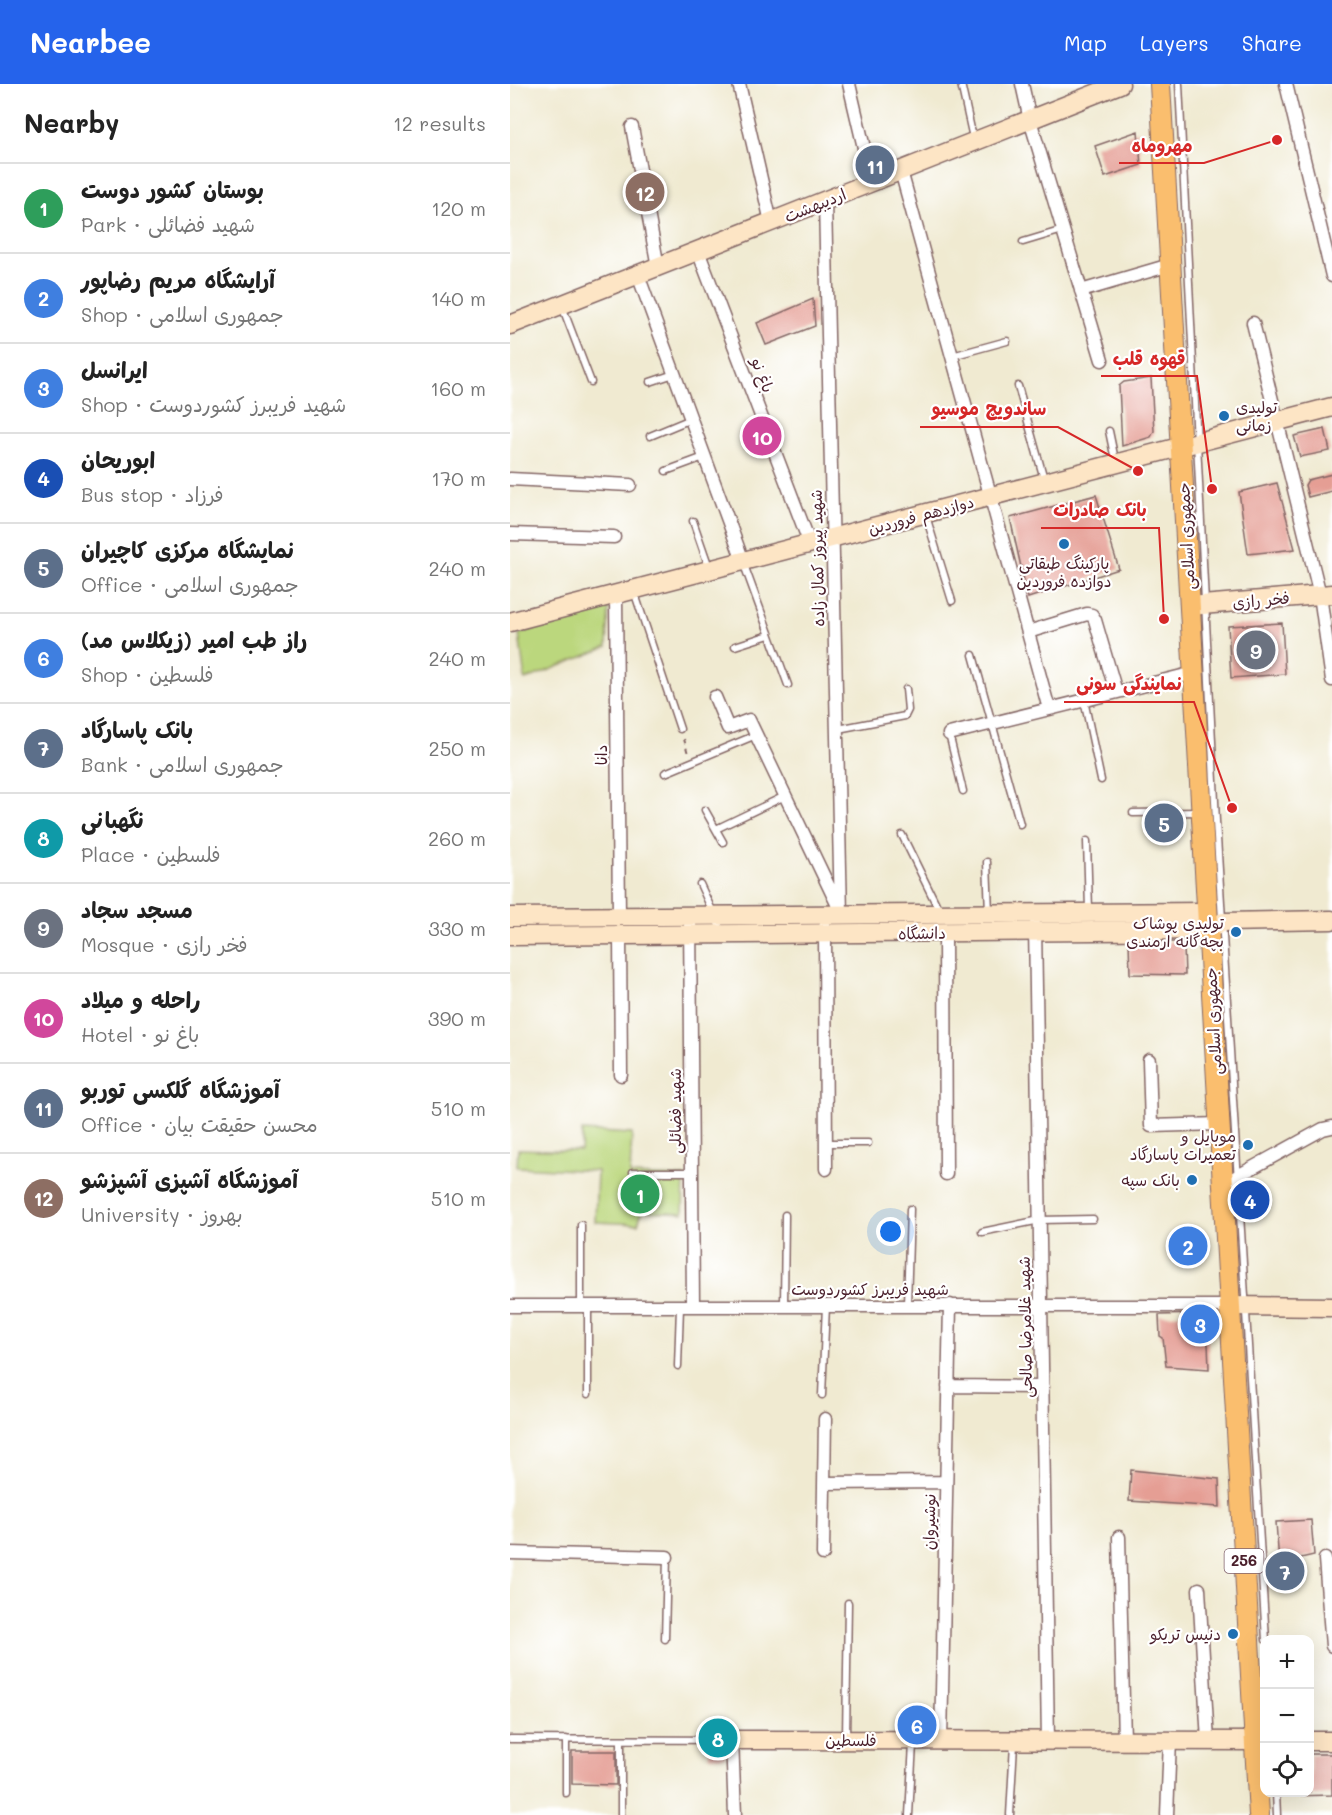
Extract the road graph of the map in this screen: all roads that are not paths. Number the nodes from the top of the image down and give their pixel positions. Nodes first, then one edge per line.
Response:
1 (739, 84) edge
2 (849, 84) edge
3 (961, 84) edge
4 (1022, 84) edge
5 (1120, 84) edge
6 (1160, 84) edge
7 (1179, 84) edge
8 (1286, 84) edge
9 (1030, 120) junction
10 (632, 127) dead end
11 (974, 142) junction
12 (901, 171) junction
13 (872, 182) junction
14 (825, 201) junction
15 (771, 222) junction
16 (1063, 230) junction
17 (1023, 242) dead end
18 (698, 251) junction
19 (1170, 265) junction
20 (658, 267) junction
21 (638, 275) junction
22 (1332, 276) edge
23 (1081, 291) junction
24 (562, 305) junction
25 (1253, 323) dead end
26 (510, 325) edge
27 (1007, 341) dead end
28 (952, 356) junction
29 (1102, 360) dead end
30 (674, 374) junction
31 (591, 382) dead end
32 (650, 382) dead end
33 (1018, 386) dead end
34 (1332, 407) edge
35 (691, 419) junction
36 (1278, 421) junction
37 (1109, 431) dead end
38 (650, 436) dead end
39 (1189, 445) junction
40 (704, 457) junction
41 (1116, 464) junction
42 (666, 471) dead end
43 (510, 479) edge
44 (1045, 482) junction
45 (630, 485) dead end
46 (991, 496) junction
47 (925, 514) junction
48 (693, 521) dead end
49 (510, 534) edge
50 (614, 537) dead end
51 (834, 538) junction
52 (810, 544) junction
53 (743, 561) junction
54 (710, 570) junction
55 (634, 590) junction
56 (616, 595) junction
57 (1326, 595) edge
58 (952, 601) dead end
59 (1198, 605) junction
60 (510, 622) edge
61 (1028, 632) junction
62 (770, 634) junction
63 (735, 646) dead end
64 (973, 656) dead end
65 (1194, 672) junction
66 (1332, 680) edge
67 (788, 685) dead end
68 (906, 689) dead end
69 (1116, 692) junction
70 (715, 697) dead end
71 (1084, 700) junction
72 (1050, 709) junction
73 (992, 723) junction
74 (680, 729) road end
75 (838, 729) junction
76 (949, 734) joint
77 (756, 735) junction
78 (665, 773) dead end
79 (1101, 780) dead end
80 (963, 791) dead end
81 (785, 796) junction
82 (705, 810) dead end
83 (1201, 812) junction
84 (1133, 813) dead end
85 (1020, 824) dead end
86 (716, 829) junction
87 (902, 835) dead end
88 (1087, 841) dead end
89 (723, 842) dead end
90 (987, 862) dead end
91 (700, 884) dead end
92 (1089, 912) junction
93 (989, 913) junction
94 (1035, 913) junction
95 (833, 914) junction
96 (941, 914) junction
97 (690, 915) junction
98 (715, 915) junction
99 (620, 916) junction
100 (510, 917) edge
101 (1332, 920) edge
102 (1213, 921) junction
103 (1089, 931) junction
104 (945, 932) junction
105 (988, 932) junction
106 (1035, 932) junction
107 (834, 933) junction
108 (691, 934) junction
109 (723, 934) junction
110 (620, 935) junction
111 (510, 936) edge
112 (1149, 1060) dead end
113 (621, 1075) dead end
114 (1219, 1124) junction
115 (1332, 1127) edge
116 (826, 1143) junction
117 (868, 1143) dead end
118 (826, 1169) dead end
119 (633, 1172) dead end
120 (692, 1172) junction
121 (946, 1174) dead end
122 (1231, 1180) junction
123 (910, 1209) dead end
124 (785, 1215) dead end
125 (1093, 1219) dead end
126 (1040, 1220) junction
127 (581, 1225) dead end
128 (981, 1232) dead end
129 (950, 1305) junction
130 (510, 1306) edge
131 (585, 1306) junction
132 (686, 1306) junction
133 (784, 1306) junction
134 (826, 1306) junction
135 (908, 1306) junction
136 (1041, 1306) junction
137 (1238, 1306) junction
138 (1332, 1307) edge
139 (678, 1366) dead end
140 (948, 1386) junction
141 (1043, 1387) junction
142 (588, 1394) dead end
143 (822, 1395) dead end
144 (825, 1419) dead end
145 (946, 1482) junction
146 (824, 1483) junction
147 (1119, 1537) dead end
148 (510, 1553) edge
149 (823, 1554) dead end
150 (667, 1557) joint
151 (1325, 1559) dead end
152 (1199, 1589) dead end
153 (848, 1603) dead end
154 (1331, 1616) edge
155 (1266, 1635) edge
156 (665, 1639) dead end
157 (1332, 1646) edge
158 (510, 1739) edge
159 (566, 1739) junction
160 (621, 1740) junction
161 (732, 1740) junction
162 (846, 1740) junction
163 (913, 1740) junction
164 (1014, 1740) junction
165 (1170, 1740) junction
166 (1208, 1740) junction
167 (1332, 1740) edge
168 (941, 1741) junction
169 (1048, 1741) junction
170 (1124, 1741) junction
171 (1259, 1741) edge
172 (1314, 1741) edge
173 (566, 1793) dead end
174 (1276, 1797) edge
175 (621, 1815) edge
176 (735, 1815) edge
177 (909, 1815) edge
178 (1010, 1815) edge
179 (1167, 1815) edge
180 (1259, 1815) edge
181 (1277, 1815) edge

1 - 15 street
2 - 13 street
3 - 11 lane
4 - 9 street
5 - 9 main road, اردیبهشت
6 - 19 main road, جمهوری اسلامی / 256
7 - 39 lane
8 - 22 street
9 - 11 main road, اردیبهشت
9 - 16 street
10 - 20 street
11 - 12 main road, اردیبهشت
12 - 13 main road, اردیبهشت
12 - 28 street
13 - 14 main road, اردیبهشت
14 - 15 main road, اردیبهشت
14 - 51 street, شهید پیروز کمال زاده
15 - 18 main road, اردیبهشت
16 - 17 lane
16 - 23 street
18 - 20 main road, اردیبهشت
18 - 52 street, باغ نو
19 - 23 street
19 - 39 main road, جمهوری اسلامی / 256
20 - 21 main road, اردیبهشت
21 - 24 main road, اردیبهشت
21 - 30 street
23 - 29 street
24 - 26 main road, اردیبهشت
24 - 31 lane
25 - 36 street
27 - 28 lane
28 - 46 street
30 - 32 lane
30 - 35 street
33 - 44 lane
34 - 36 main road, دوازدهم فروردین
35 - 38 lane
35 - 40 street
36 - 39 main road, دوازدهم فروردین
36 - 57 street
37 - 41 lane
39 - 41 main road, دوازدهم فروردین
39 - 59 main road, جمهوری اسلامی / 256
40 - 42 lane
40 - 53 street
41 - 44 main road, دوازدهم فروردین
43 - 45 street
44 - 46 main road, دوازدهم فروردین
46 - 47 main road, دوازدهم فروردین
46 - 61 street
47 - 51 main road, دوازدهم فروردین
47 - 58 lane
48 - 54 lane
49 - 50 street
51 - 52 main road, دوازدهم فروردین
51 - 75 street, شهید پیروز کمال زاده
52 - 53 main road, دوازدهم فروردین
53 - 54 main road, دوازدهم فروردین
53 - 62 lane
54 - 55 main road, دوازدهم فروردین
55 - 56 main road, دوازدهم فروردین
55 - 74 lane
56 - 60 main road, دوازدهم فروردین
56 - 99 street, دانا
57 - 59 main road, فخر رازی
57 - 66 street
59 - 65 main road, جمهوری اسلامی / 256
59 - 102 lane
61 - 69 street
61 - 72 street
62 - 63 lane
62 - 67 lane
64 - 73 lane
65 - 69 street
65 - 83 main road, جمهوری اسلامی / 256
68 - 75 lane
69 - 71 street
70 - 77 street
71 - 72 street
71 - 79 lane
72 - 73 street
73 - 76 street
73 - 85 lane
75 - 95 street, شهید پیروز کمال زاده
76 - 80 lane
77 - 78 lane
77 - 81 street
81 - 86 lane
81 - 95 street
82 - 86 lane
83 - 84 lane
83 - 102 main road, جمهوری اسلامی / 256
86 - 89 lane
87 - 96 lane
88 - 92 lane
90 - 93 lane
91 - 98 lane
92 - 94 main road, دانشگاه
92 - 102 main road, دانشگاه
92 - 103 lane
93 - 94 main road, دانشگاه
93 - 96 main road, دانشگاه
93 - 105 lane
94 - 106 street, شهید غلامرضا صالحی
95 - 96 main road, دانشگاه
95 - 98 main road, دانشگاه
95 - 107 main road
96 - 104 main road
97 - 98 main road, دانشگاه
97 - 99 main road, دانشگاه
97 - 108 street, شهید فضائلی
98 - 109 lane
99 - 100 main road, دانشگاه
99 - 110 main road
101 - 102 main road, دانشگاه
102 - 103 main road, دانشگاه
102 - 114 main road, جمهوری اسلامی / 256
102 - 122 lane
103 - 106 main road, دانشگاه
104 - 105 main road, دانشگاه
104 - 107 main road, دانشگاه
104 - 121 street
105 - 106 main road, دانشگاه
106 - 126 street, شهید غلامرضا صالحی
107 - 109 main road, دانشگاه
107 - 116 street
108 - 109 main road, دانشگاه
108 - 110 main road, دانشگاه
108 - 120 street, شهید فضائلی
110 - 111 main road, دانشگاه
110 - 113 street
112 - 114 street
114 - 122 main road, جمهوری اسلامی / 256
115 - 122 street
116 - 117 lane
116 - 118 street
119 - 120 lane
120 - 132 street, شهید فضائلی
122 - 137 main road, جمهوری اسلامی / 256
123 - 135 lane
124 - 133 lane
125 - 126 lane
126 - 128 lane
126 - 136 street, شهید غلامرضا صالحی
127 - 131 lane
129 - 135 street, شهید فریبرز کشوردوست
129 - 136 street, شهید فریبرز کشوردوست
129 - 140 street, نوشیروان
130 - 131 street, شهید فریبرز کشوردوست
131 - 132 street, شهید فریبرز کشوردوست
131 - 142 lane
132 - 133 street, شهید فریبرز کشوردوست
132 - 139 lane
133 - 134 street, شهید فریبرز کشوردوست
134 - 135 street, شهید فریبرز کشوردوست
134 - 143 lane
136 - 137 street, شهید فریبرز کشوردوست
136 - 141 street, شهید غلامرضا صالحی
137 - 138 main road
137 - 155 lane
137 - 171 main road, جمهوری اسلامی / 256
140 - 141 street
140 - 145 street, نوشیروان
141 - 169 street, شهید غلامرضا صالحی
144 - 146 street
145 - 146 street
145 - 168 street, نوشیروان
146 - 149 street
147 - 170 street
148 - 150 street
150 - 156 lane
151 - 154 street
152 - 166 street
153 - 162 lane
154 - 157 street
158 - 159 lane, فلسطین
159 - 160 lane, فلسطین
159 - 173 lane
160 - 161 lane, فلسطین
160 - 175 lane
161 - 162 main road, فلسطین
161 - 176 street
162 - 163 main road, فلسطین
163 - 168 main road, فلسطین
163 - 177 lane
164 - 168 main road, فلسطین
164 - 169 main road, فلسطین
164 - 178 lane
165 - 166 main road, فلسطین
165 - 170 main road, فلسطین
165 - 179 street
166 - 171 main road, فلسطین
167 - 172 main road
169 - 170 main road, فلسطین
171 - 180 main road, جمهوری اسلامی / 256
174 - 181 lane

